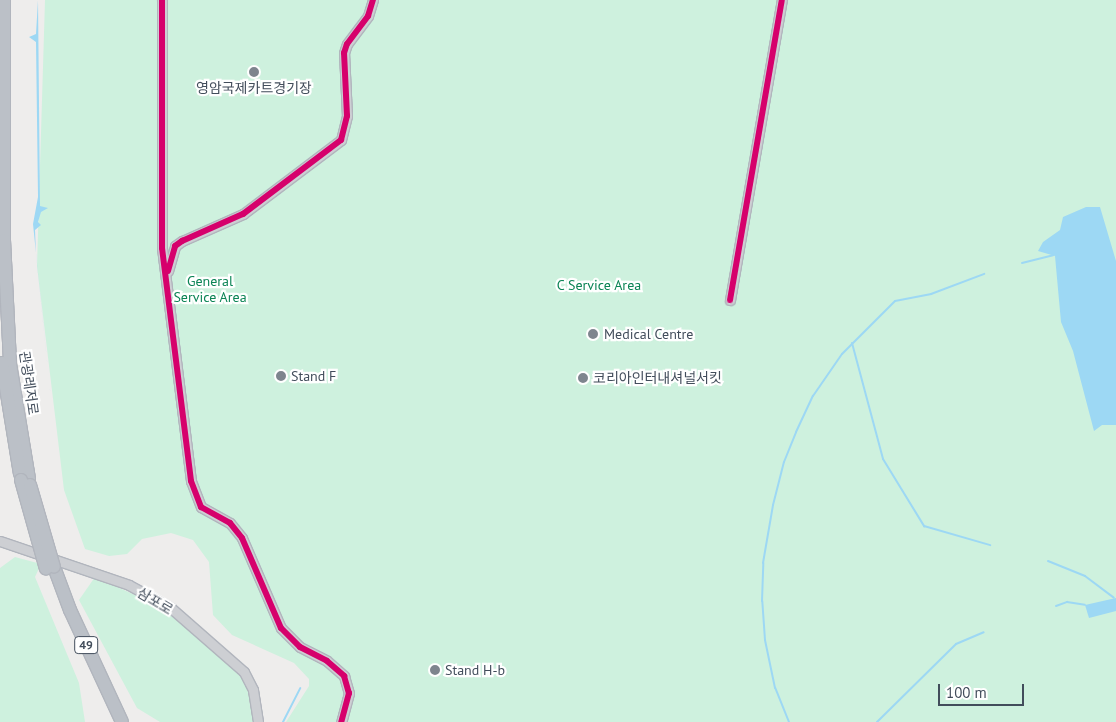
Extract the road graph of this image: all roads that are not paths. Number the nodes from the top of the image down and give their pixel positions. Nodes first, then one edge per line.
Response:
1 (4, 0) edge
2 (9, 0) edge
3 (162, 0) edge
4 (373, 0) edge
5 (782, 0) edge
6 (4, 119) junction
7 (162, 238) junction
8 (182, 240) junction
9 (166, 288) junction
10 (730, 300) dead end
11 (0, 346) edge
12 (25, 479) junction
13 (0, 541) edge
14 (50, 568) junction
15 (113, 722) edge
16 (122, 722) edge
17 (258, 722) edge
18 (341, 722) edge

1 - 6 highway, 관광레저로 / 49
2 - 6 highway
3 - 7 street
4 - 8 street
5 - 10 street
6 - 12 highway, 관광레저로 / 49
7 - 8 street
7 - 9 street
8 - 9 street
9 - 18 street
11 - 12 highway, 관광레저로 / 49
12 - 14 highway, 관광레저로 / 49, bridge
13 - 17 street, 삼포로
14 - 15 highway, 관광레저로 / 49
14 - 16 highway, 관광레저로 / 49

